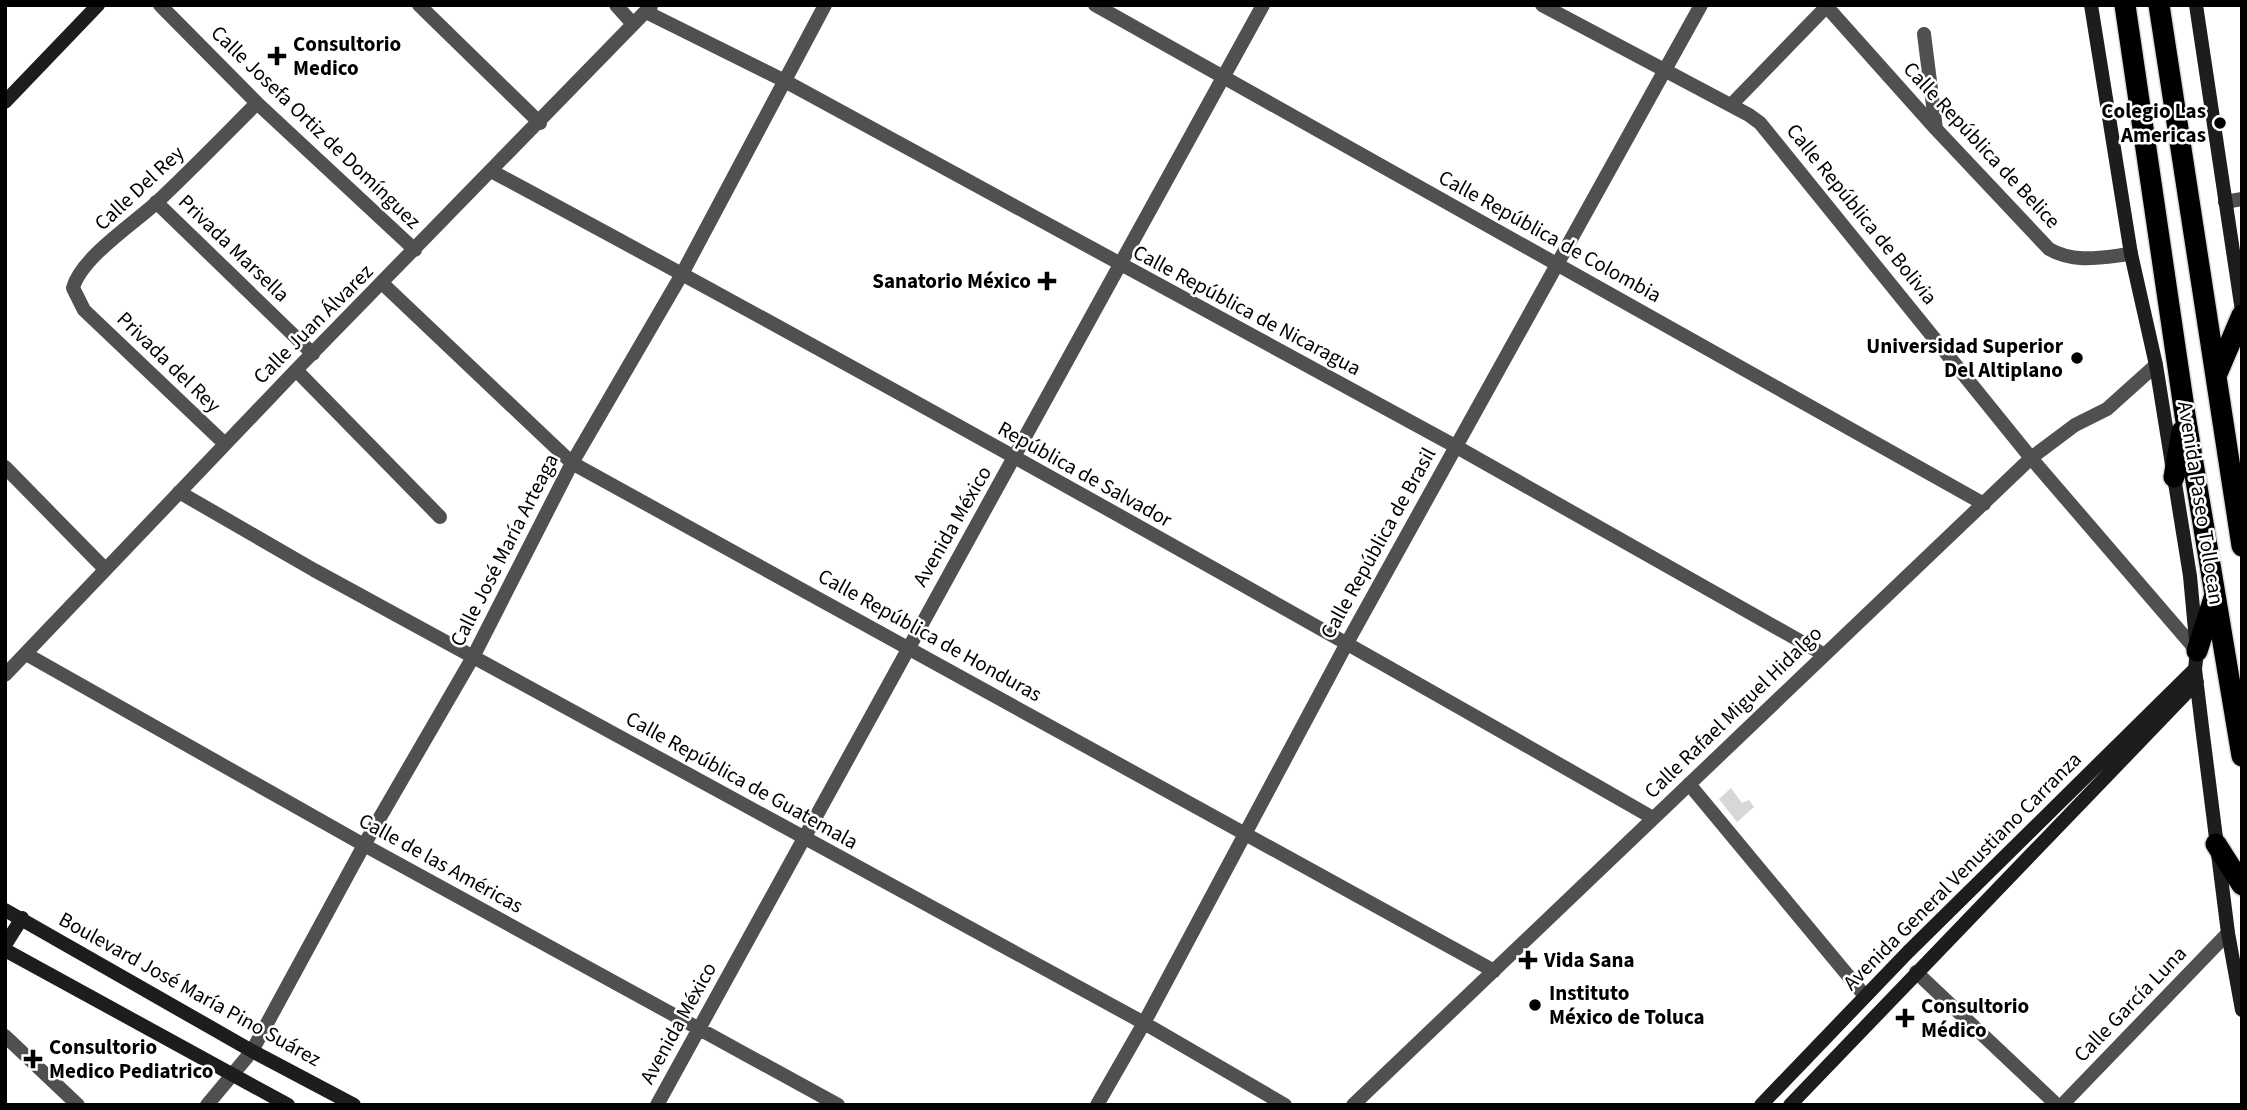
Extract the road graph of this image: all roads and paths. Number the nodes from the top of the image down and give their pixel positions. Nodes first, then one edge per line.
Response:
1 (98, 5) edge
2 (160, 5) edge
3 (419, 5) edge
4 (616, 5) edge
5 (825, 5) edge
6 (1095, 5) edge
7 (1263, 5) edge
8 (1542, 5) edge
9 (1701, 5) edge
10 (2091, 5) edge
11 (2125, 5) edge
12 (2159, 5) edge
13 (2196, 5) edge
14 (1828, 6) edge
15 (649, 8) edge
16 (634, 24) junction
17 (1924, 34) dead end
18 (1665, 72) junction
19 (1223, 77) junction
20 (783, 80) junction
21 (5, 102) edge
22 (257, 103) junction
23 (1731, 105) junction
24 (540, 123) junction
25 (1936, 129) junction
26 (493, 172) junction
27 (2242, 199) edge
28 (156, 202) junction
29 (2225, 202) junction
30 (415, 250) junction
31 (2131, 254) junction
32 (1558, 264) junction
33 (1120, 265) junction
34 (682, 274) junction
35 (383, 284) junction
36 (84, 310) joint
37 (2242, 313) edge
38 (313, 354) junction
39 (2155, 365) junction
40 (296, 370) junction
41 (2216, 376) junction
42 (2185, 415) junction
43 (225, 444) junction
44 (1455, 446) junction
45 (2031, 458) junction
46 (1014, 459) junction
47 (572, 463) junction
48 (5, 467) edge
49 (2174, 477) junction
50 (179, 492) junction
51 (1984, 504) junction
52 (440, 517) dead end
53 (2242, 545) edge
54 (105, 569) junction
55 (2216, 592) junction
56 (1347, 643) junction
57 (908, 646) junction
58 (26, 654) junction
59 (1823, 654) junction
60 (473, 657) junction
61 (2196, 668) junction
62 (5, 675) edge
63 (2242, 755) edge
64 (1689, 784) junction
65 (1653, 818) junction
66 (1247, 834) junction
67 (803, 838) junction
68 (2216, 844) junction
69 (364, 845) junction
70 (2242, 885) edge
71 (5, 910) edge
72 (22, 918) junction
73 (2228, 933) junction
74 (5, 947) edge
75 (1494, 971) junction
76 (1916, 972) junction
77 (1865, 996) junction
78 (2242, 1010) edge
79 (1144, 1023) junction
80 (700, 1029) junction
81 (5, 1036) edge
82 (252, 1051) junction
83 (232, 1076) junction
84 (1765, 1103) edge
85 (78, 1105) edge
86 (207, 1105) edge
87 (288, 1105) edge
88 (354, 1105) edge
89 (657, 1105) edge
90 (838, 1105) edge
91 (1097, 1105) edge
92 (1285, 1105) edge
93 (1353, 1105) edge
94 (1790, 1105) edge
95 (2060, 1105) edge

1 - 21 main road
2 - 22 street, Calle Josefa Ortiz de Domínguez
3 - 24 street
4 - 16 street
5 - 20 street, Calle José María Arteaga
6 - 19 street, Calle República de Colombia
7 - 19 street, Avenida México
8 - 18 street, Calle República de Bolivia
9 - 18 street, Calle República de Brasil
10 - 31 main road, Avenida Paseo Tollocan
11 - 42 highway, Avenida Paseo Tollocan
12 - 41 highway, Avenida Paseo Tollocan
13 - 29 main road
14 - 23 street
14 - 25 street, Calle República de Belice
15 - 16 street, Calle Juan Álvarez
15 - 20 street, Calle República de Nicaragua
16 - 24 street, Calle Juan Álvarez
17 - 25 street
18 - 23 street, Calle República de Bolivia
18 - 32 street, Calle República de Brasil
19 - 32 street, Calle República de Colombia
19 - 33 street, Avenida México
20 - 33 street, Calle República de Nicaragua
20 - 34 street, Calle José María Arteaga
22 - 28 street, Calle Del Rey
22 - 30 street, Calle Josefa Ortiz de Domínguez
23 - 45 street, Calle República de Bolivia
24 - 26 street, Calle Juan Álvarez
25 - 31 street, Calle República de Belice
26 - 30 street, Calle Juan Álvarez
26 - 34 street, República de Salvador
27 - 29 street
28 - 36 street, Calle Del Rey
28 - 38 street, Privada Marsella
29 - 37 main road
30 - 35 street, Calle Juan Álvarez
31 - 39 main road, Avenida Paseo Tollocan
32 - 44 street, Calle República de Brasil
32 - 51 street, Calle República de Colombia
33 - 44 street, Calle República de Nicaragua
33 - 46 street, Avenida México
34 - 46 street, República de Salvador
34 - 47 street, Calle José María Arteaga
35 - 38 street, Calle Juan Álvarez
35 - 47 street, Calle República de Honduras
36 - 43 street, Privada del Rey
37 - 41 highway
38 - 40 street, Calle Juan Álvarez
39 - 45 street, Calle Rafael Miguel Hidalgo
39 - 49 main road, Avenida Paseo Tollocan
40 - 43 street, Calle Juan Álvarez
40 - 52 street
41 - 53 highway, Avenida Paseo Tollocan
42 - 49 highway
42 - 55 highway, Avenida Paseo Tollocan
43 - 50 street, Calle Juan Álvarez
44 - 56 street, Calle República de Brasil
44 - 59 street, Calle República de Nicaragua
45 - 51 street, Calle Rafael Miguel Hidalgo
45 - 61 street, Calle República de Bolivia
46 - 56 street, República de Salvador
46 - 57 street, Avenida México
47 - 57 street, Calle República de Honduras
47 - 60 street, Calle José María Arteaga
48 - 54 street
49 - 61 main road, Avenida Paseo Tollocan
50 - 54 street, Calle Juan Álvarez
50 - 60 street, Calle República de Guatemala
51 - 59 street, Calle Rafael Miguel Hidalgo
54 - 58 street, Calle Juan Álvarez
55 - 61 highway
55 - 63 highway, Avenida Paseo Tollocan
56 - 65 street, República de Salvador
56 - 66 street, Calle República de Brasil
57 - 66 street, Calle República de Honduras
57 - 67 street, Avenida México
58 - 62 street, Calle Juan Álvarez
58 - 69 street, Calle de las Américas
59 - 64 street, Calle Rafael Miguel Hidalgo
60 - 67 street, Calle República de Guatemala
60 - 69 street, Calle José María Arteaga
61 - 68 main road, Avenida Paseo Tollocan
61 - 76 main road, Avenida General Venustiano Carranza
61 - 77 main road, Avenida General Venustiano Carranza
64 - 65 street, Calle Rafael Miguel Hidalgo
64 - 77 street
65 - 75 street, Calle Rafael Miguel Hidalgo
66 - 75 street, Calle República de Honduras
66 - 79 street, Calle República de Brasil
67 - 79 street, Calle República de Guatemala
67 - 80 street, Avenida México
68 - 70 highway
68 - 73 main road, Avenida Paseo Tollocan
69 - 80 street, Calle de las Américas
69 - 82 street, Calle José María Arteaga
71 - 72 main road, Boulevard José María Pino Suárez
72 - 74 main road
72 - 82 main road, Boulevard José María Pino Suárez
73 - 78 main road, Avenida Paseo Tollocan
73 - 95 street, Calle García Luna
74 - 83 main road
75 - 93 street, Calle Rafael Miguel Hidalgo
76 - 94 main road, Avenida General Venustiano Carranza
76 - 95 street
77 - 84 main road, Avenida General Venustiano Carranza
79 - 91 street, Calle República de Brasil
79 - 92 street, Calle República de Guatemala
80 - 89 street, Avenida México
80 - 90 street, Calle de las Américas
81 - 85 street
82 - 83 street, Calle José María Arteaga
82 - 88 main road, Boulevard José María Pino Suárez
83 - 86 street, Calle José María Arteaga
83 - 87 main road

